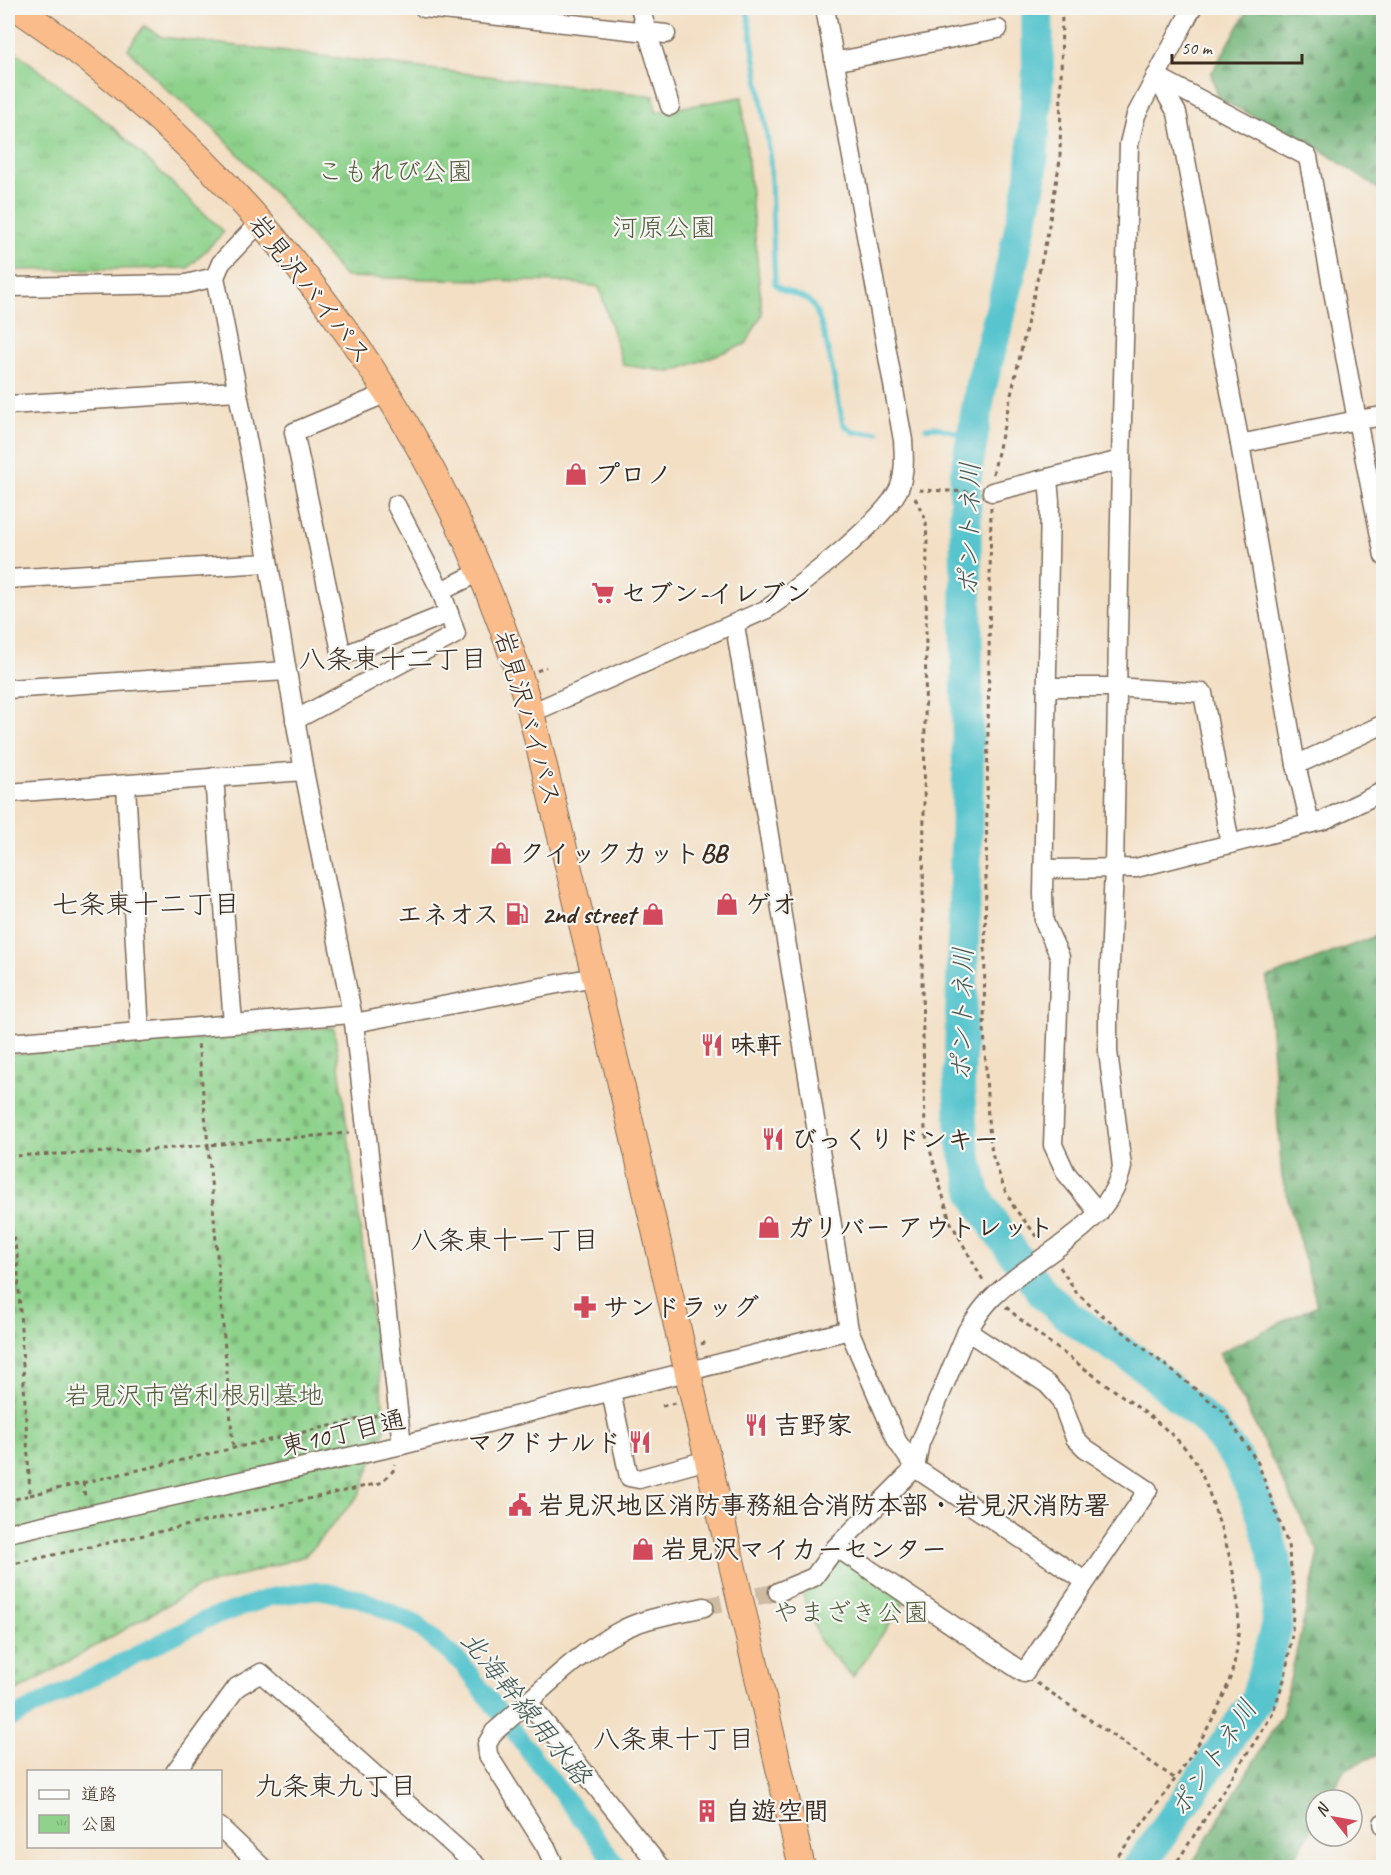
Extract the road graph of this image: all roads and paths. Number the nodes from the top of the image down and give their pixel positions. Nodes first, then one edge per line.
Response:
1 (17, 8) edge
2 (424, 8) edge
3 (640, 8) edge
4 (825, 8) edge
5 (1062, 8) edge
6 (1192, 8) edge
7 (998, 29) dead end
8 (657, 34) junction
9 (834, 62) junction
10 (1156, 76) junction
11 (670, 106) dead end
12 (260, 222) junction
13 (215, 277) junction
14 (8, 287) edge
15 (237, 391) junction
16 (387, 393) junction
17 (8, 405) edge
18 (1383, 416) edge
19 (1357, 420) junction
20 (1240, 444) junction
21 (1121, 460) junction
22 (1048, 478) junction
23 (919, 490) dead end
24 (988, 492) junction
25 (915, 498) dead end
26 (396, 506) dead end
27 (1383, 556) edge
28 (267, 563) junction
29 (482, 571) junction
30 (8, 579) edge
31 (441, 591) junction
32 (449, 613) junction
33 (735, 625) junction
34 (286, 670) junction
35 (1048, 687) junction
36 (1115, 687) junction
37 (8, 689) edge
38 (531, 713) junction
39 (295, 720) junction
40 (1383, 724) edge
41 (1296, 765) junction
42 (304, 771) junction
43 (214, 777) junction
44 (126, 785) junction
45 (1383, 791) edge
46 (8, 793) edge
47 (1310, 824) junction
48 (1230, 844) junction
49 (1044, 869) junction
50 (1114, 870) junction
51 (594, 976) junction
52 (352, 1019) junction
53 (233, 1024) junction
54 (196, 1027) junction
55 (140, 1032) junction
56 (8, 1043) edge
57 (366, 1131) junction
58 (208, 1145) junction
59 (8, 1156) edge
60 (8, 1210) edge
61 (1099, 1214) junction
62 (1047, 1254) junction
63 (998, 1292) junction
64 (849, 1329) junction
65 (968, 1331) junction
66 (687, 1370) junction
67 (611, 1392) junction
68 (398, 1410) junction
69 (402, 1445) junction
70 (233, 1446) junction
71 (707, 1460) junction
72 (915, 1468) junction
73 (83, 1482) junction
74 (30, 1495) junction
75 (85, 1497) dead end
76 (8, 1501) edge
77 (8, 1533) edge
78 (836, 1548) junction
79 (8, 1565) edge
80 (1085, 1581) junction
81 (778, 1592) tunnel mouth
82 (704, 1607) tunnel mouth
83 (1024, 1673) junction
84 (524, 1708) junction
85 (176, 1770) edge
86 (1174, 1778) junction
87 (222, 1829) edge
88 (263, 1868) edge
89 (479, 1868) edge
90 (551, 1868) edge
91 (661, 1868) edge
92 (802, 1868) edge
93 (1109, 1868) edge
94 (1173, 1868) edge

1 - 12 highway, 岩見沢バイパス
2 - 8 street
3 - 8 street
4 - 9 street
5 - 24 path
6 - 10 street
7 - 9 street
8 - 11 street
9 - 33 street
10 - 19 street
10 - 20 street
10 - 21 street
12 - 13 street
12 - 16 highway, 岩見沢バイパス
13 - 14 street
13 - 15 street
15 - 17 street
15 - 28 street
16 - 29 highway, 岩見沢バイパス
16 - 32 street
18 - 19 street
19 - 20 street
19 - 27 street
20 - 41 street
21 - 22 street
21 - 36 street
22 - 24 street
22 - 35 street
23 - 24 path
24 - 62 path
25 - 63 path
26 - 31 street
28 - 30 street
28 - 34 street
29 - 31 street
29 - 38 highway, 岩見沢バイパス
31 - 32 street
32 - 39 street
33 - 38 street
33 - 64 street
34 - 37 street
34 - 39 street
35 - 36 street
35 - 49 street
36 - 48 street
36 - 50 street
38 - 51 highway, 岩見沢バイパス
39 - 42 street
40 - 41 street
41 - 47 street
42 - 43 street
42 - 52 street
43 - 44 street
43 - 53 street
44 - 46 street
44 - 55 street
45 - 47 street
47 - 48 street
48 - 50 street
49 - 50 street
49 - 61 street
50 - 61 street
51 - 52 street
51 - 66 highway, 岩見沢バイパス
52 - 53 street
52 - 57 street
53 - 54 street
54 - 55 street
54 - 58 path
55 - 56 street
57 - 58 path
57 - 68 street
58 - 59 path
58 - 70 path
60 - 74 path
61 - 62 street
62 - 63 street
62 - 94 path
63 - 65 street
63 - 86 path
64 - 66 street, 東10丁目通
64 - 72 street
65 - 72 street
65 - 80 street
66 - 67 street, 東10丁目通
66 - 71 highway, 岩見沢バイパス
67 - 69 street, 東10丁目通
67 - 71 street
68 - 69 street
68 - 70 path
69 - 77 street, 東10丁目通
69 - 79 path
70 - 73 path
71 - 92 highway, 岩見沢バイパス
72 - 78 street
72 - 80 street
73 - 74 path
73 - 75 path
74 - 76 path
78 - 81 street
78 - 83 street
80 - 83 street
82 - 84 street
83 - 86 path
84 - 90 street
84 - 91 street
85 - 89 street
86 - 93 path
87 - 88 street

